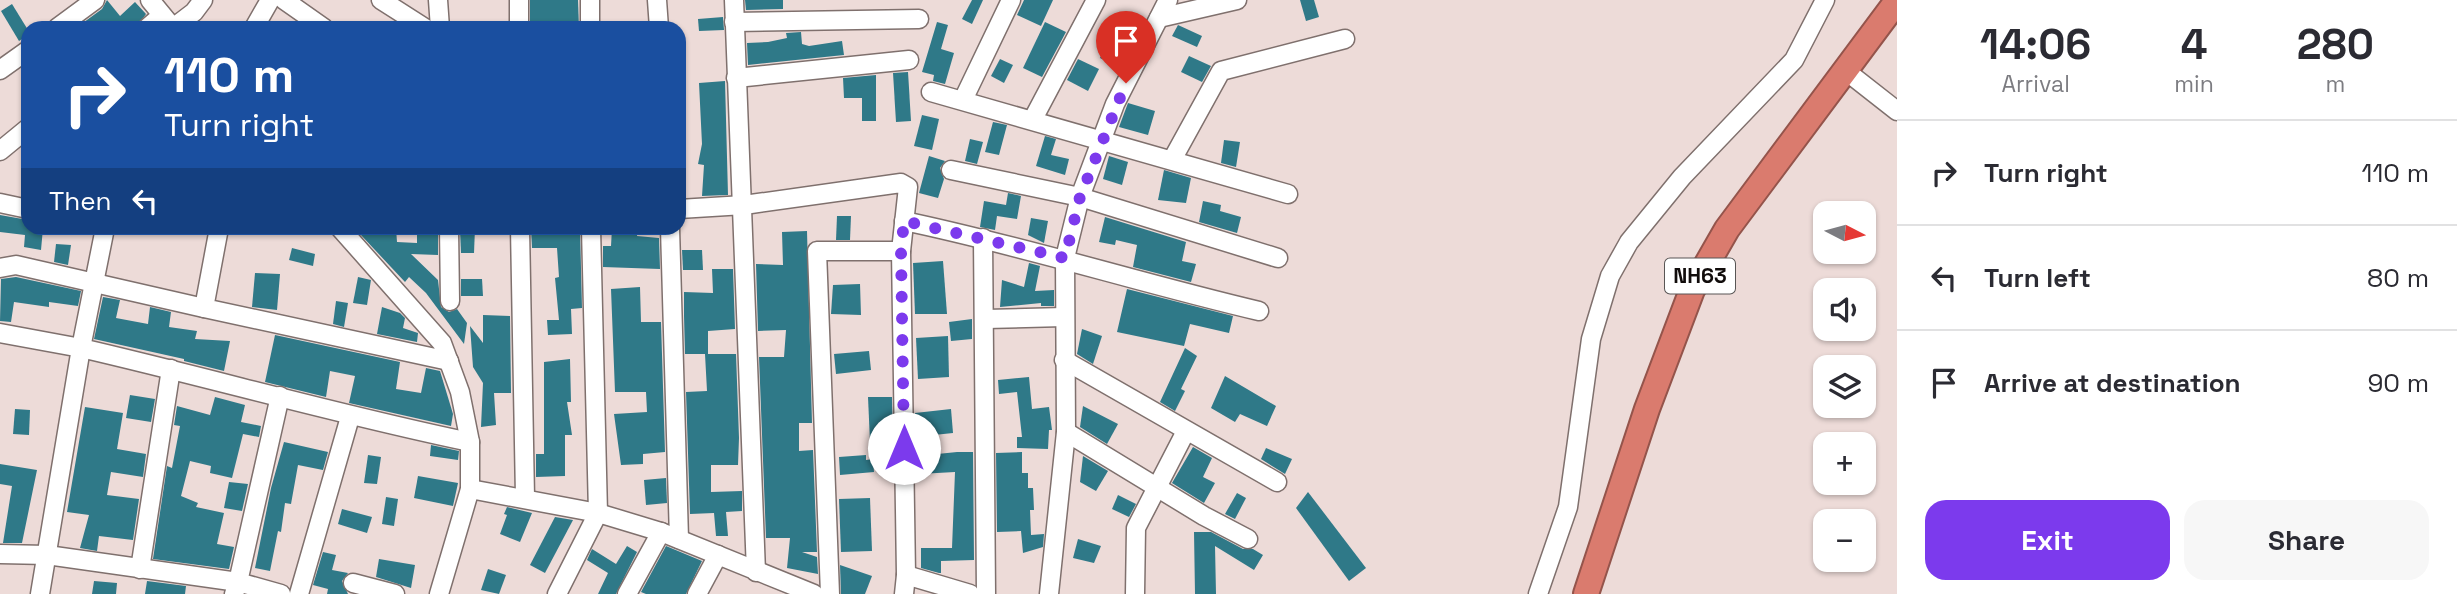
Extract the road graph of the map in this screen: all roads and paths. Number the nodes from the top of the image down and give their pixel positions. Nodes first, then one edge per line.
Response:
1 (95, 0) edge
2 (150, 0) edge
3 (203, 0) edge
4 (270, 0) edge
5 (284, 0) edge
6 (381, 0) edge
7 (438, 0) edge
8 (519, 0) edge
9 (590, 0) edge
10 (657, 0) edge
11 (734, 0) edge
12 (1011, 0) edge
13 (1096, 0) edge
14 (1168, 0) edge
15 (1237, 0) edge
16 (1825, 0) edge
17 (1897, 1) edge
18 (1159, 18) junction
19 (919, 19) dead end
20 (66, 21) edge
21 (167, 21) edge
22 (175, 21) edge
23 (258, 21) edge
24 (314, 21) edge
25 (414, 21) edge
26 (440, 21) edge
27 (519, 21) edge
28 (590, 21) edge
29 (658, 21) edge
30 (734, 22) junction
31 (1345, 39) dead end
32 (21, 55) edge
33 (909, 60) dead end
34 (0, 71) edge
35 (1846, 71) junction
36 (736, 78) junction
37 (931, 92) dead end
38 (963, 100) junction
39 (1897, 111) edge
40 (1033, 119) junction
41 (21, 134) edge
42 (1103, 140) junction
43 (0, 151) edge
44 (1172, 160) junction
45 (951, 170) dead end
46 (1288, 194) dead end
47 (1080, 197) junction
48 (0, 203) edge
49 (744, 205) junction
50 (21, 208) edge
51 (686, 209) edge
52 (904, 221) junction
53 (103, 235) edge
54 (218, 235) edge
55 (346, 235) edge
56 (449, 235) edge
57 (520, 235) edge
58 (591, 235) edge
59 (670, 235) edge
60 (983, 238) junction
61 (901, 251) junction
62 (1065, 258) junction
63 (1278, 258) dead end
64 (0, 268) edge
65 (94, 281) junction
66 (450, 302) dead end
67 (204, 307) junction
68 (1259, 311) dead end
69 (1064, 317) junction
70 (986, 319) junction
71 (0, 333) edge
72 (81, 348) junction
73 (449, 360) junction
74 (1064, 360) junction
75 (171, 369) junction
76 (281, 396) junction
77 (351, 417) junction
78 (1186, 431) junction
79 (1066, 432) junction
80 (470, 442) junction
81 (1278, 482) dead end
82 (1156, 485) junction
83 (470, 489) junction
84 (525, 497) junction
85 (598, 513) junction
86 (661, 531) junction
87 (1248, 539) dead end
88 (679, 540) junction
89 (0, 554) edge
90 (47, 555) junction
91 (718, 555) junction
92 (140, 569) junction
93 (756, 572) junction
94 (906, 575) junction
95 (353, 583) dead end
96 (770, 587) edge
97 (236, 588) edge
98 (40, 594) edge
99 (281, 594) edge
100 (299, 594) edge
101 (395, 594) edge
102 (439, 594) edge
103 (557, 594) edge
104 (627, 594) edge
105 (696, 594) edge
106 (814, 594) edge
107 (830, 594) edge
108 (904, 594) edge
109 (970, 594) edge
110 (986, 594) edge
111 (1049, 594) edge
112 (1135, 594) edge
113 (1538, 594) edge
114 (1586, 594) edge

1 - 20 street
2 - 21 street
3 - 22 street
4 - 23 street
5 - 24 street
6 - 25 street
7 - 26 street
8 - 27 street
9 - 28 street
10 - 29 street
11 - 30 street
12 - 38 street
13 - 40 street
14 - 18 street
15 - 18 street
16 - 113 street
17 - 35 highway, NH63
18 - 42 street
19 - 30 street
30 - 36 street
31 - 44 street
32 - 34 street
33 - 36 street
35 - 39 street
35 - 114 highway, NH63
36 - 49 street
37 - 38 street
38 - 40 street
40 - 42 street
41 - 43 street
42 - 44 street
42 - 47 street
44 - 46 street
45 - 47 street
47 - 62 street
47 - 63 street
48 - 50 street
49 - 51 street
49 - 52 street
49 - 93 street
52 - 60 street
52 - 61 street
53 - 65 street
54 - 67 street
55 - 73 street
56 - 66 street
57 - 84 street
58 - 85 street
59 - 88 street
60 - 62 street
60 - 70 street
61 - 94 street
61 - 107 street
62 - 68 street
62 - 69 street
64 - 65 street
65 - 67 street
65 - 72 street
67 - 73 street
69 - 70 street
69 - 74 street
70 - 110 street
71 - 72 street
72 - 75 street
72 - 90 street
73 - 80 street
74 - 78 street
74 - 79 street
75 - 76 street
75 - 92 street
76 - 77 street
76 - 97 street
77 - 80 street
77 - 100 street
78 - 81 street
78 - 82 street
79 - 82 street
79 - 111 street
80 - 83 street
82 - 87 street
82 - 112 street
83 - 84 street
83 - 102 street
84 - 85 street
85 - 86 street
85 - 103 street
86 - 88 street
86 - 104 street
88 - 91 street
89 - 90 street
90 - 92 street
90 - 98 street
91 - 93 street
91 - 105 street
92 - 97 street
93 - 96 street
94 - 108 street
94 - 109 street
95 - 101 street
96 - 106 street
97 - 99 street

